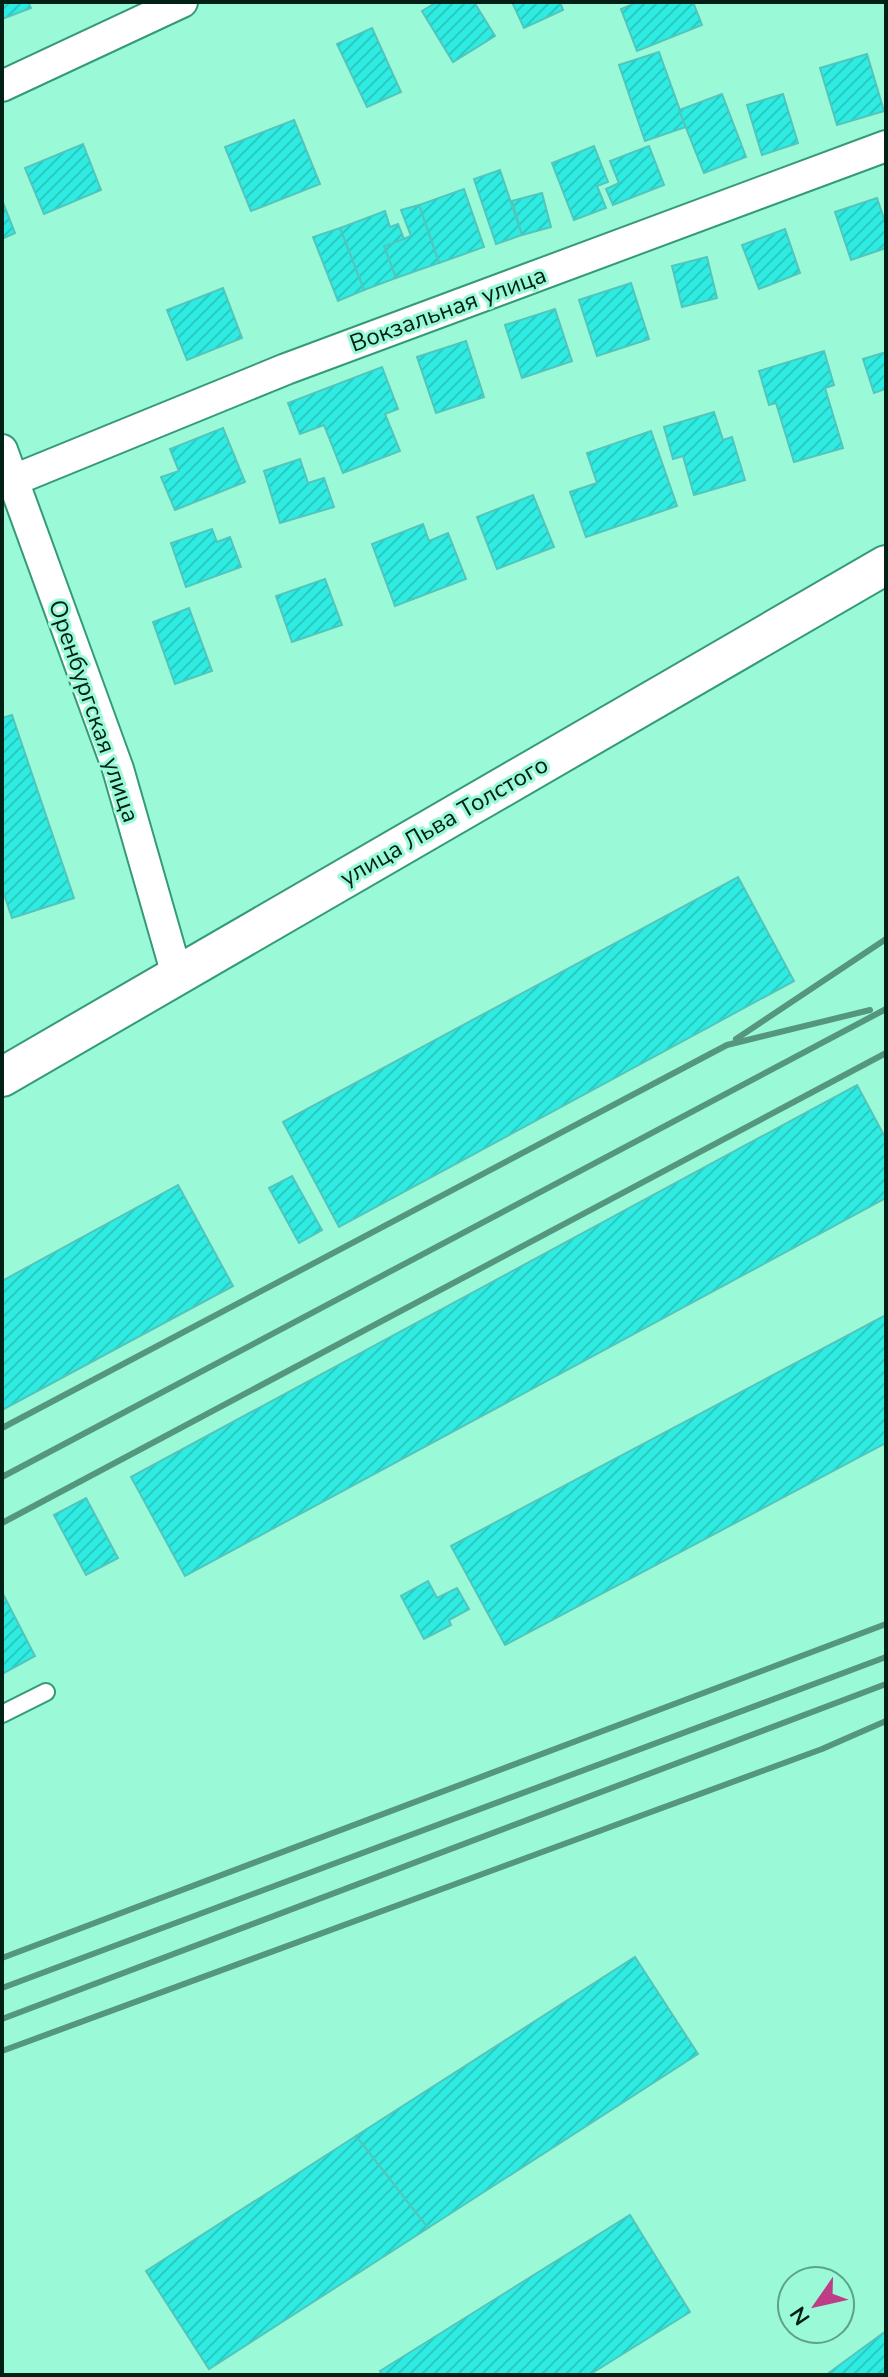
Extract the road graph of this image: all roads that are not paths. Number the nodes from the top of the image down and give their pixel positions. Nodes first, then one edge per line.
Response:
1 (182, 2) edge
2 (2, 86) edge
3 (886, 146) edge
4 (2, 450) edge
5 (14, 480) junction
6 (886, 565) edge
7 (177, 975) junction
8 (2, 1077) edge
9 (46, 1692) dead end
10 (2, 1714) edge

1 - 2 street
3 - 5 street, Вокзальная улица
4 - 5 street, Оренбургская улица
5 - 7 street, Оренбургская улица
6 - 7 street, улица Льва Толстого
7 - 8 street, улица Льва Толстого
9 - 10 lane

